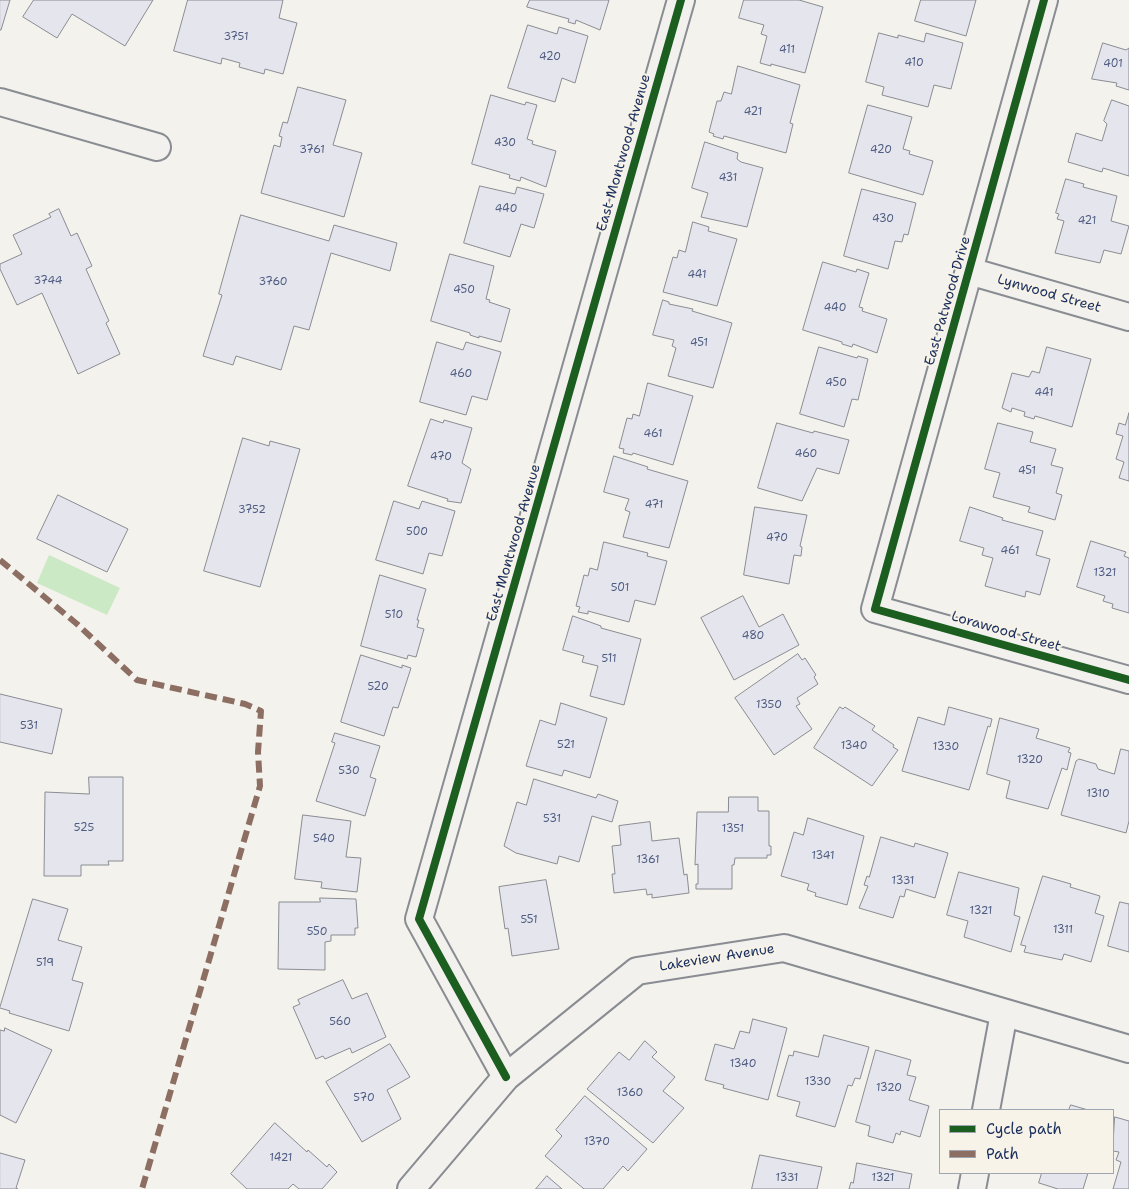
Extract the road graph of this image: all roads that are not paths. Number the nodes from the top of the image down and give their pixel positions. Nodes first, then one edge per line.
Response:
1 (681, 0) edge
2 (1044, 0) edge
3 (0, 102) edge
4 (157, 147) dead end
5 (969, 271) junction
6 (1129, 316) edge
7 (875, 609) joint
8 (1129, 680) edge
9 (1004, 1013) junction
10 (1129, 1049) edge
11 (506, 1077) junction
12 (986, 1109) edge
13 (975, 1174) edge
14 (411, 1189) edge
15 (972, 1189) edge

1 - 11 street, East Montwood Avenue
2 - 5 street, East Patwood Drive
3 - 4 street
5 - 6 street, Lynwood Street
5 - 7 street, East Patwood Drive
7 - 8 street, Lorawood Street
9 - 10 street, Lakeview Avenue
9 - 11 street, Lakeview Avenue
9 - 12 street
11 - 14 street, Lakeview Avenue
13 - 15 street

